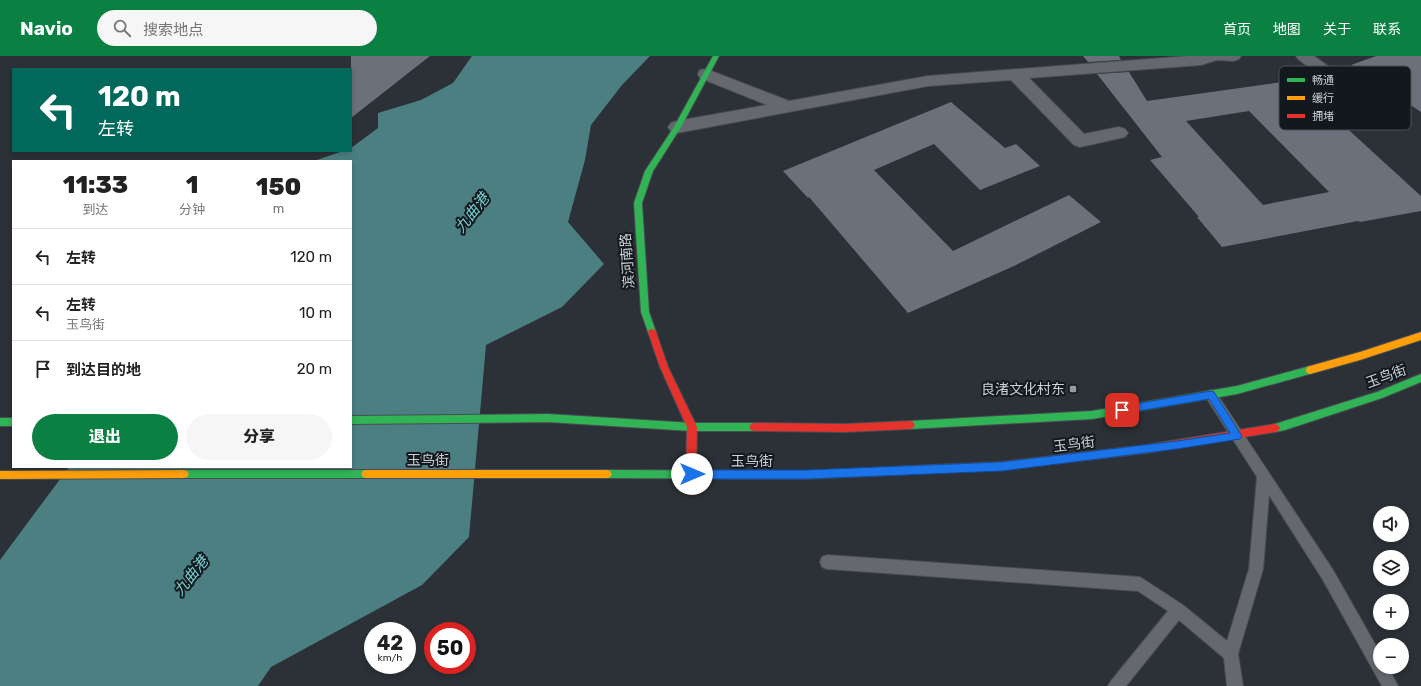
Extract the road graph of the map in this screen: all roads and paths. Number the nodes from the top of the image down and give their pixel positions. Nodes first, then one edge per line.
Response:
1 (716, 56) edge
2 (1212, 56) edge
3 (1221, 56) edge
4 (1233, 56) edge
5 (1304, 56) edge
6 (1318, 66) edge
7 (706, 74) junction
8 (1015, 74) junction
9 (788, 107) junction
10 (677, 127) junction
11 (1119, 133) dead end
12 (1421, 336) edge
13 (1421, 378) edge
14 (1211, 395) junction
15 (352, 420) edge
16 (0, 422) edge
17 (12, 422) edge
18 (692, 427) junction
19 (1237, 436) junction
20 (692, 474) junction
21 (0, 475) edge
22 (1264, 476) junction
23 (827, 562) dead end
24 (1178, 610) junction
25 (1231, 654) junction
26 (1116, 686) edge
27 (1235, 686) edge
28 (1390, 686) edge

1 - 7 main road, 滨河南路
2 - 8 street
3 - 4 street
5 - 6 street
7 - 9 street
7 - 10 main road, 滨河南路
8 - 9 street
8 - 11 street
9 - 10 street
10 - 18 main road, 滨河南路
12 - 14 main road, 玉鸟街
13 - 19 main road, 玉鸟街
14 - 18 main road, 玉鸟街
14 - 19 lane
15 - 18 main road, 玉鸟街
16 - 17 main road
18 - 20 main road, 滨河南路
19 - 20 main road, 玉鸟街
19 - 22 lane
20 - 21 main road, 玉鸟街
22 - 25 lane
22 - 28 lane
23 - 24 lane
24 - 25 lane
24 - 26 lane
25 - 27 lane

